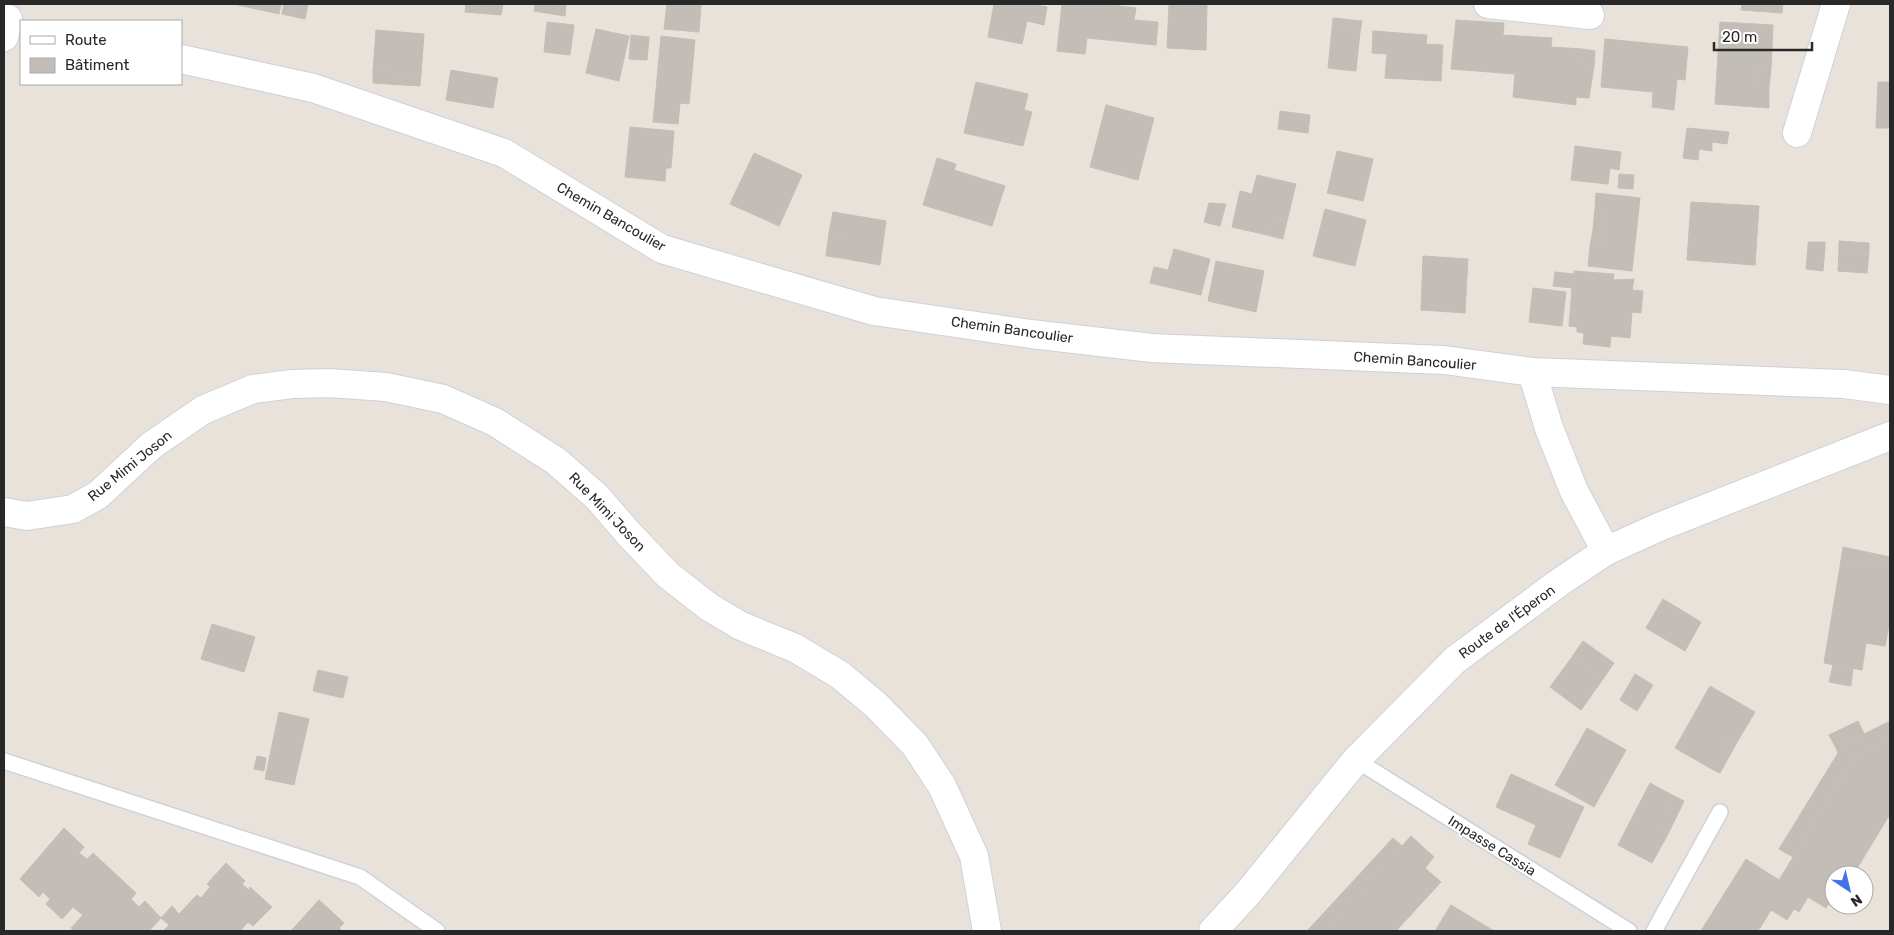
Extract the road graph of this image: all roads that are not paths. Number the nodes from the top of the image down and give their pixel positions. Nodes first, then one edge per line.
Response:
1 (1488, 4) edge
2 (1836, 4) edge
3 (1590, 15) dead end
4 (182, 59) edge
5 (1797, 133) dead end
6 (1532, 372) junction
7 (1890, 390) edge
8 (1890, 436) edge
9 (4, 512) edge
10 (1606, 551) junction
11 (1356, 760) junction
12 (4, 761) edge
13 (1720, 812) dead end
14 (437, 931) edge
15 (987, 931) edge
16 (1213, 931) edge
17 (1629, 931) edge
18 (1654, 931) edge

1 - 3 street
2 - 5 street
4 - 6 street, Chemin Bancoulier
6 - 7 street, Chemin Bancoulier
6 - 10 street
8 - 10 street, Route de l'Éperon
9 - 15 street, Rue Mimi Joson
10 - 11 street, Route de l'Éperon
11 - 16 street, Route de l'Éperon
11 - 17 lane, Impasse Cassia
12 - 14 lane
13 - 18 lane

